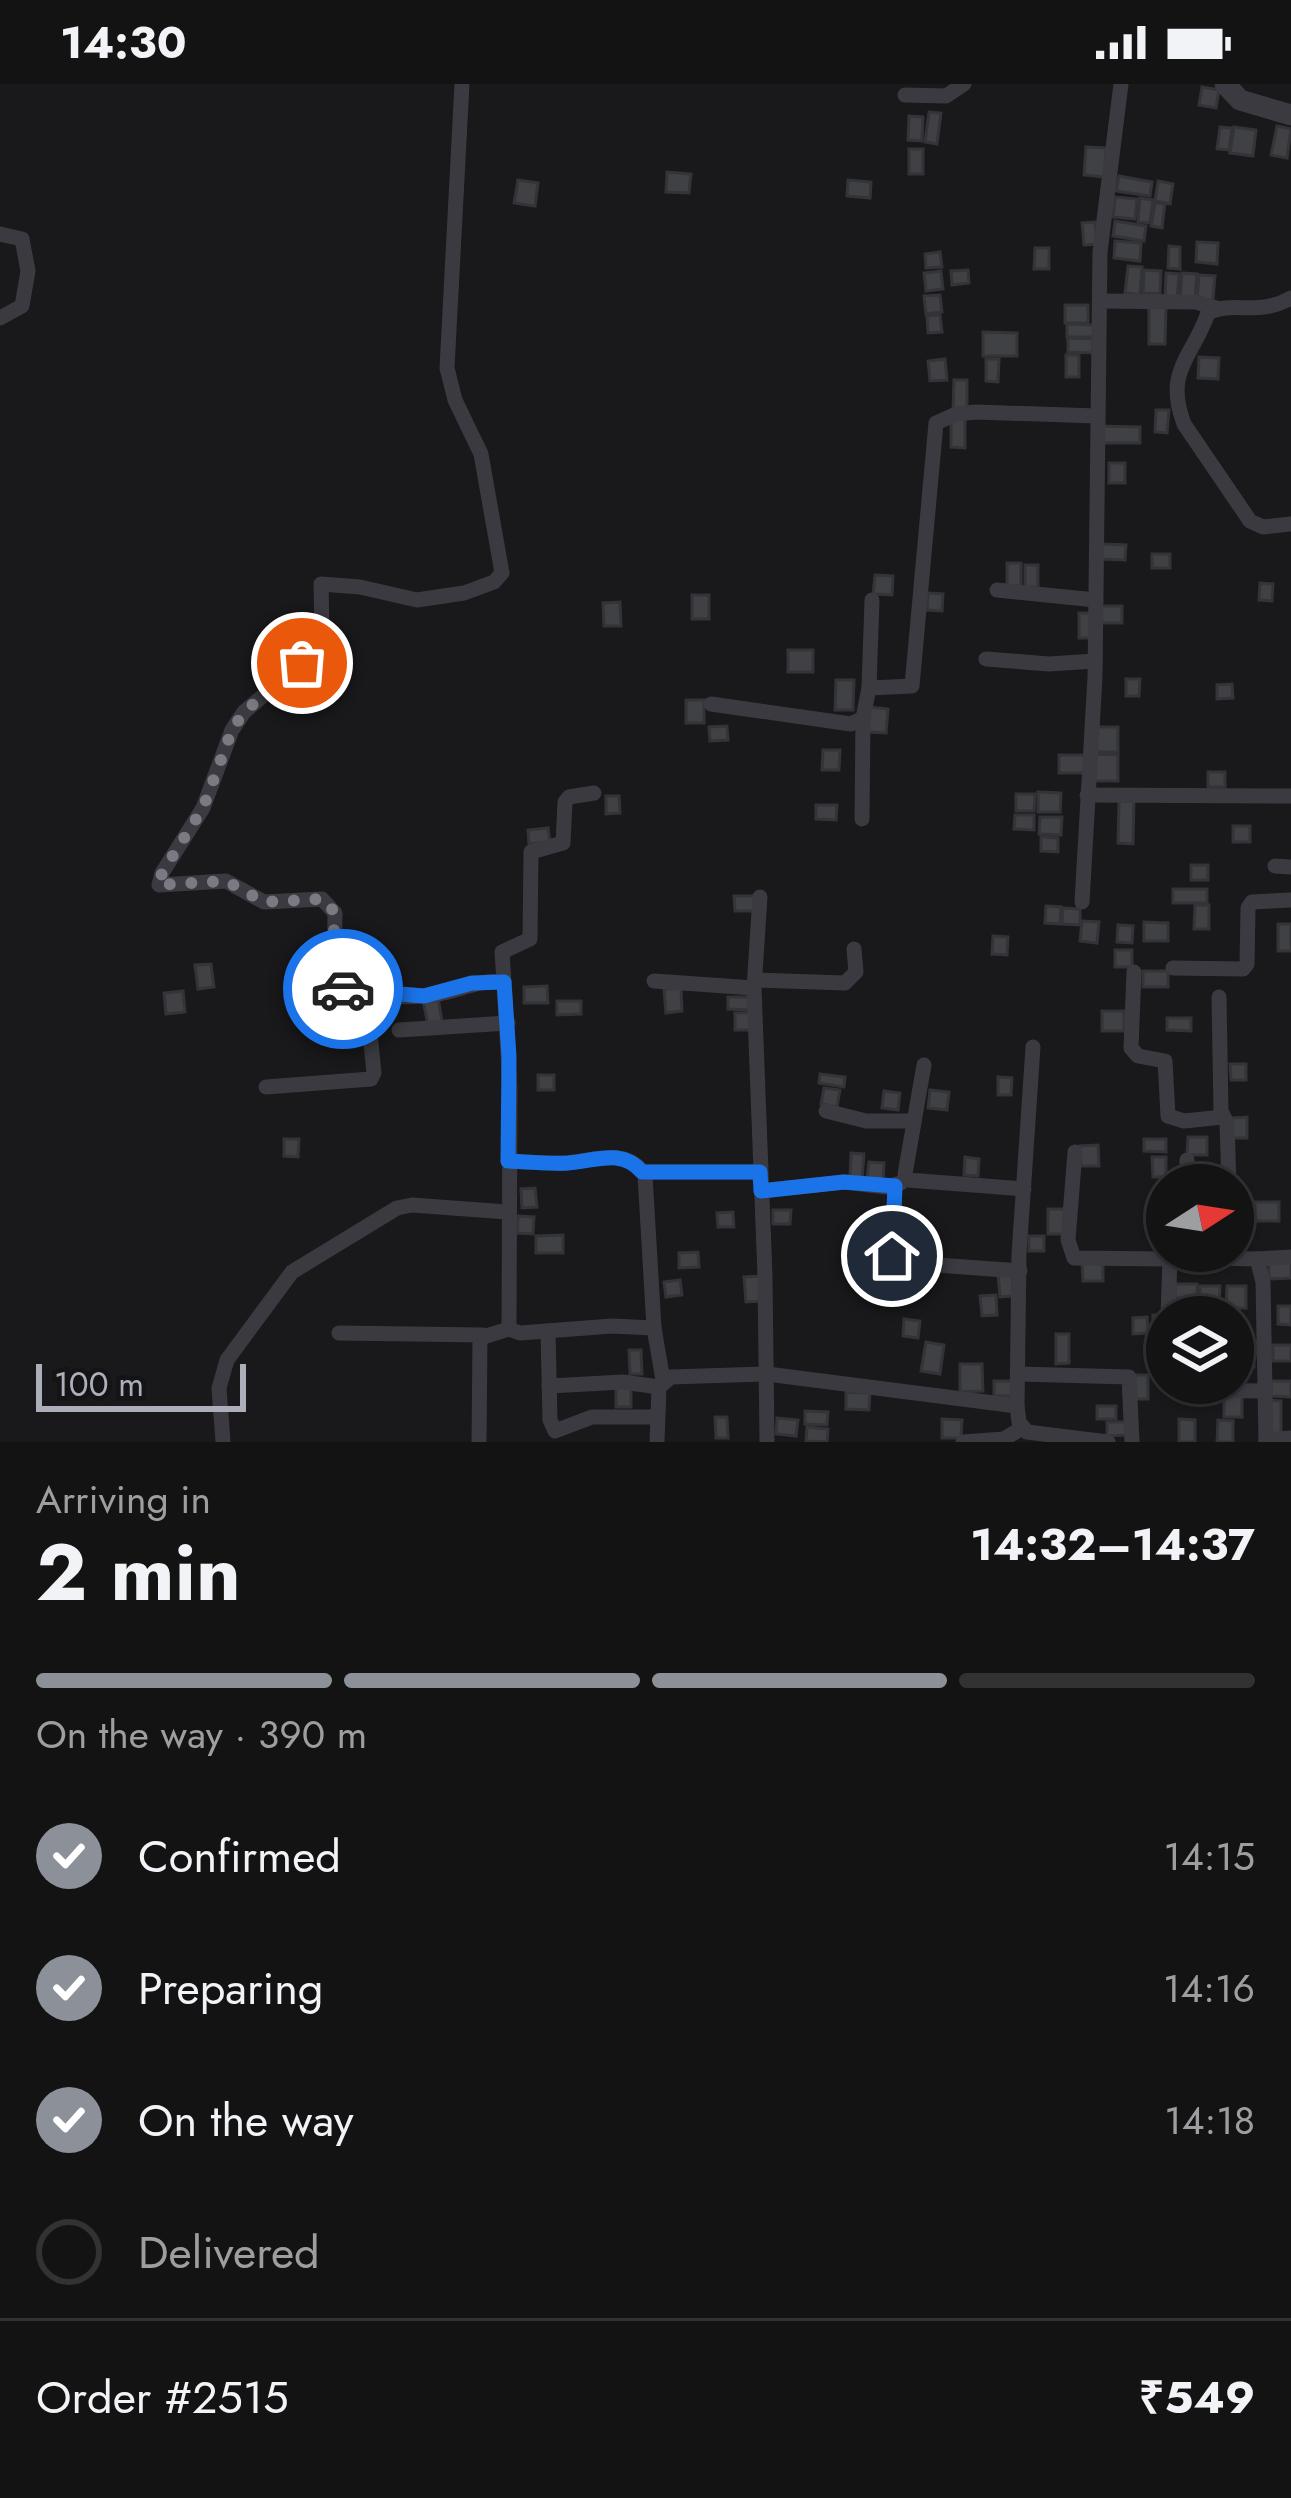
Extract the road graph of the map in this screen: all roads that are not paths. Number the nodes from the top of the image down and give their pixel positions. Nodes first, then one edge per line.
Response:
1 (462, 84) edge
2 (964, 84) edge
3 (1121, 84) edge
4 (1225, 84) edge
5 (905, 95) dead end
6 (1291, 115) edge
7 (0, 234) edge
8 (1291, 298) edge
9 (1100, 301) junction
10 (1216, 308) junction
11 (0, 319) edge
12 (1097, 416) junction
13 (1291, 524) edge
14 (997, 590) dead end
15 (872, 600) dead end
16 (1096, 600) junction
17 (986, 659) dead end
18 (1095, 661) junction
19 (869, 688) junction
20 (711, 704) dead end
21 (863, 718) junction
22 (594, 793) dead end
23 (1087, 795) junction
24 (1291, 796) edge
25 (862, 819) dead end
26 (760, 897) dead end
27 (1291, 900) edge
28 (1082, 902) dead end
29 (854, 949) dead end
30 (1173, 968) dead end
31 (1134, 972) dead end
32 (654, 981) dead end
33 (504, 982) junction
34 (754, 984) junction
35 (366, 992) junction
36 (1219, 997) dead end
37 (508, 1022) junction
38 (399, 1030) dead end
39 (1033, 1047) dead end
40 (924, 1065) dead end
41 (266, 1087) dead end
42 (826, 1111) dead end
43 (1223, 1118) junction
44 (914, 1121) junction
45 (1075, 1152) dead end
46 (1186, 1160) dead end
47 (508, 1161) junction
48 (1186, 1164) edge
49 (1228, 1164) edge
50 (642, 1172) junction
51 (760, 1172) junction
52 (902, 1183) junction
53 (1024, 1189) junction
54 (761, 1191) junction
55 (507, 1212) junction
56 (1254, 1257) edge
57 (1291, 1257) edge
58 (1258, 1258) junction
59 (1146, 1259) edge
60 (1019, 1271) junction
61 (655, 1328) junction
62 (509, 1329) junction
63 (548, 1331) junction
64 (339, 1333) dead end
65 (483, 1335) junction
66 (1254, 1348) edge
67 (1264, 1348) junction
68 (767, 1374) junction
69 (1019, 1374) junction
70 (661, 1384) junction
71 (549, 1386) junction
72 (1254, 1391) edge
73 (1265, 1391) junction
74 (1017, 1406) junction
75 (657, 1417) junction
76 (1022, 1428) junction
77 (1053, 1438) edge
78 (1291, 1438) edge
79 (1266, 1441) edge
80 (223, 1442) edge
81 (479, 1442) edge
82 (657, 1442) edge
83 (766, 1442) edge
84 (963, 1442) edge
85 (1108, 1442) edge
86 (1132, 1442) edge

1 - 35 street
2 - 5 street
3 - 9 street
4 - 6 street
7 - 11 street
8 - 10 street
9 - 10 street
9 - 12 street
10 - 13 street
12 - 16 street
12 - 19 street
14 - 16 street
15 - 19 street
16 - 18 street
17 - 18 street
18 - 23 street
19 - 21 street
20 - 21 street
21 - 25 street
22 - 33 street
23 - 24 street
23 - 28 street
26 - 34 street
27 - 30 street
29 - 34 street
31 - 43 street
32 - 34 street
33 - 35 street
33 - 37 street
34 - 51 street
35 - 41 street
36 - 43 street
37 - 38 street
37 - 47 street
39 - 53 street
40 - 44 street
42 - 44 street
43 - 49 street
44 - 52 street
45 - 59 street
46 - 48 street
47 - 50 street
47 - 55 street
50 - 51 street
50 - 61 street
51 - 54 street
52 - 53 street
52 - 54 street
52 - 60 street
53 - 60 street
54 - 68 street
55 - 62 street
55 - 80 street
56 - 58 street
57 - 58 street
58 - 67 street
60 - 69 street
61 - 63 street
61 - 70 street
62 - 63 street
62 - 65 street
63 - 71 street
64 - 65 street
65 - 81 street
66 - 67 street
67 - 73 street
68 - 70 street
68 - 74 street
68 - 83 street
69 - 74 street
69 - 86 street
70 - 71 street
70 - 75 street
71 - 75 street
72 - 73 street
73 - 79 street
74 - 76 street
75 - 82 street
76 - 77 street
76 - 84 street
77 - 85 street
78 - 79 street

